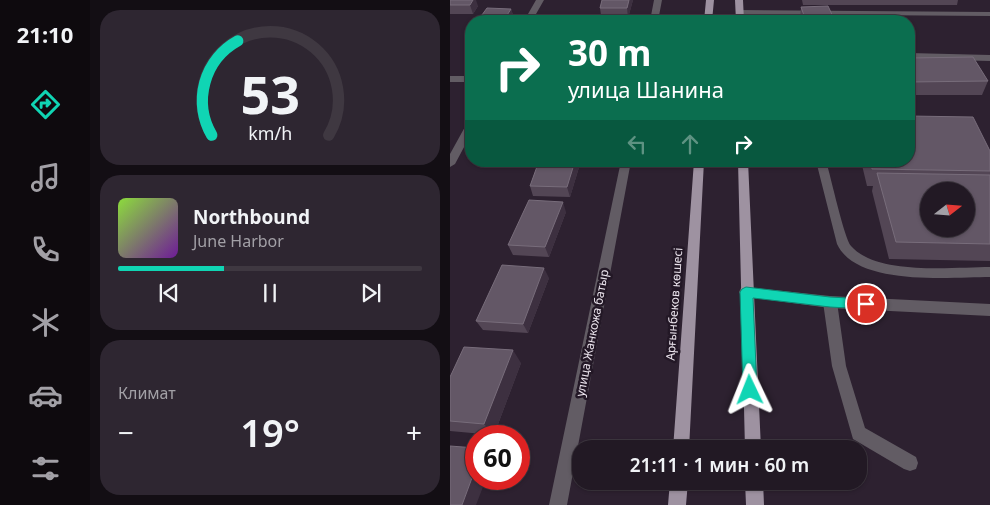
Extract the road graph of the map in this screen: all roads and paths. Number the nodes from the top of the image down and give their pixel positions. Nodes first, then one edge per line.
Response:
1 (540, 0) edge
2 (658, 0) edge
3 (710, 0) edge
4 (739, 0) edge
5 (740, 12) joint
6 (990, 14) edge
7 (531, 15) edge
8 (655, 15) edge
9 (709, 15) edge
10 (915, 56) edge
11 (990, 58) edge
12 (450, 79) edge
13 (465, 79) edge
14 (465, 136) edge
15 (450, 164) edge
16 (625, 167) edge
17 (699, 167) edge
18 (743, 167) edge
19 (823, 167) edge
20 (990, 272) edge
21 (746, 292) junction
22 (830, 302) junction
23 (990, 310) edge
24 (682, 440) edge
25 (753, 440) edge
26 (910, 463) dead end
27 (678, 490) edge
28 (754, 490) edge
29 (558, 505) edge
30 (677, 505) edge
31 (755, 505) edge

1 - 7 street
2 - 8 street
3 - 9 main road
4 - 5 main road
5 - 6 street
10 - 11 street
12 - 13 street
14 - 15 street
16 - 29 street, улица Жанкожа батыр
17 - 24 main road, Арғынбеков көшесі
18 - 21 main road
19 - 20 street
21 - 22 street
21 - 25 main road
22 - 23 street
22 - 26 street
27 - 30 main road
28 - 31 main road

